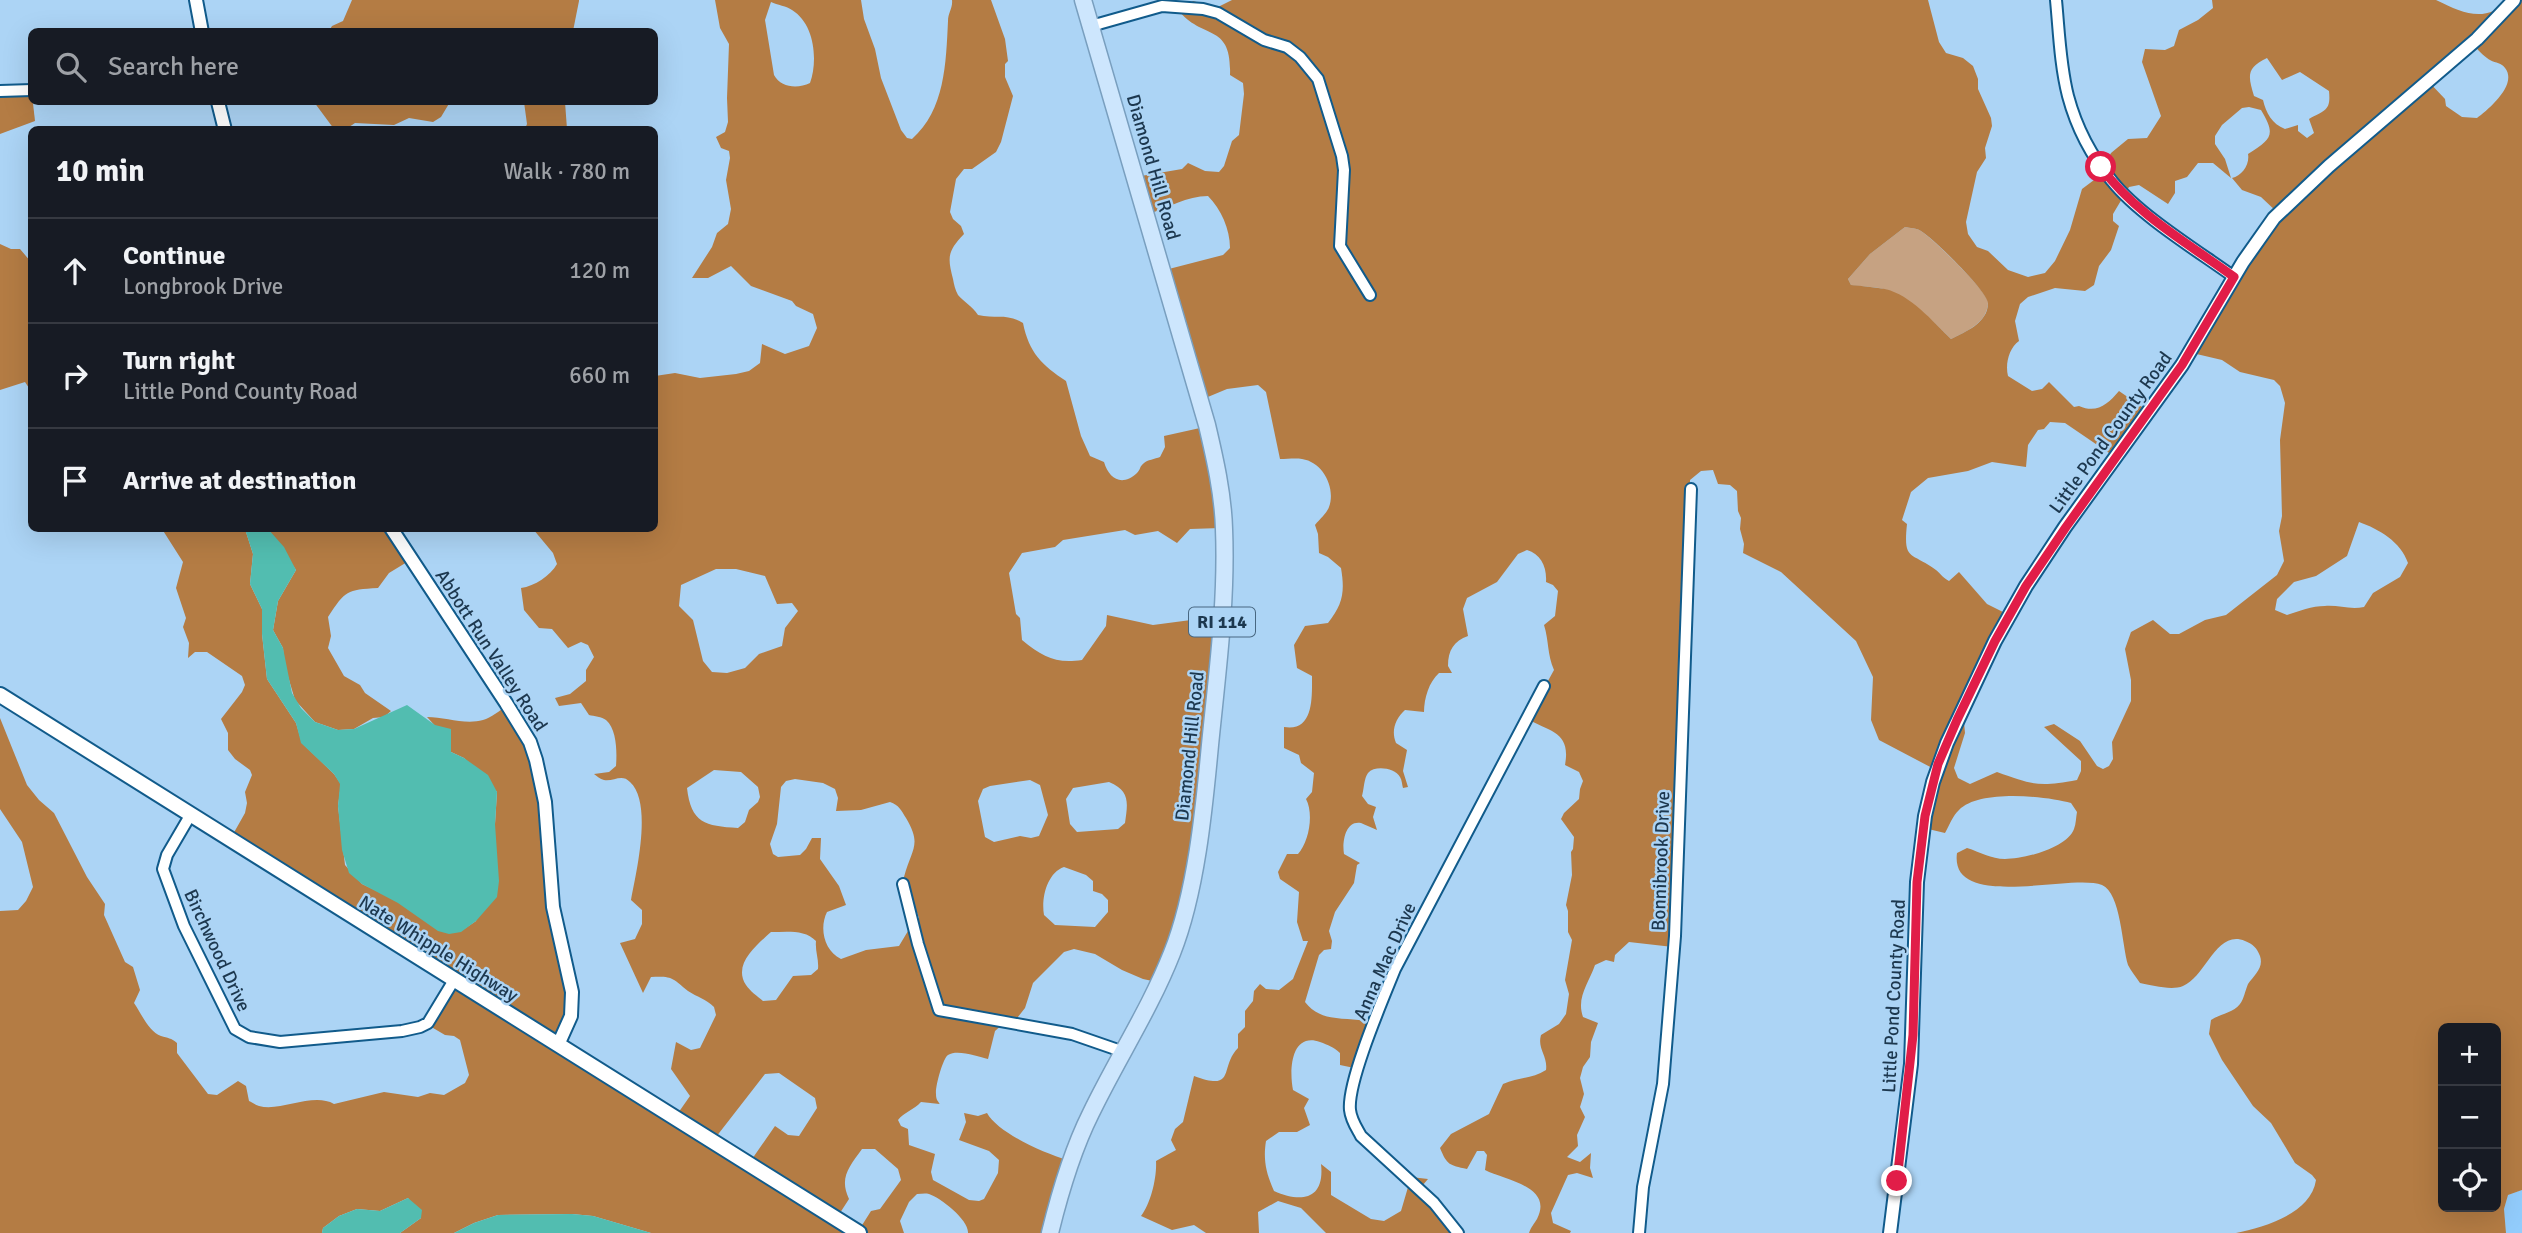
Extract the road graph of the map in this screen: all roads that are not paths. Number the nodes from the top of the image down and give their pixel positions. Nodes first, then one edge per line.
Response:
1 (196, 0) edge
2 (1083, 0) edge
3 (2056, 0) edge
4 (2514, 0) edge
5 (1091, 26) junction
6 (201, 28) edge
7 (28, 90) edge
8 (0, 91) edge
9 (219, 105) edge
10 (224, 126) edge
11 (2234, 277) junction
12 (1370, 295) dead end
13 (1691, 489) dead end
14 (394, 532) edge
15 (1544, 687) dead end
16 (0, 695) edge
17 (191, 814) junction
18 (903, 884) dead end
19 (454, 980) junction
20 (558, 1045) junction
21 (1124, 1052) junction
22 (859, 1233) edge
23 (1050, 1233) edge
24 (1458, 1233) edge
25 (1639, 1233) edge
26 (1890, 1233) edge

1 - 6 street
2 - 5 main road, Diamond Hill Road / RI 114
3 - 11 street
4 - 11 street, Little Pond County Road
5 - 12 street
5 - 21 main road, Diamond Hill Road / RI 114
7 - 8 street
9 - 10 street
11 - 26 street, Little Pond County Road
13 - 25 street, Bonnibrook Drive
14 - 20 street, Abbott Run Valley Road
15 - 24 street, Anna Mac Drive
16 - 17 main road, Nate Whipple Highway
17 - 19 main road, Nate Whipple Highway
17 - 19 street, Birchwood Drive
18 - 21 street
19 - 20 main road, Nate Whipple Highway
20 - 22 main road, Nate Whipple Highway
21 - 23 main road, Diamond Hill Road / RI 114

